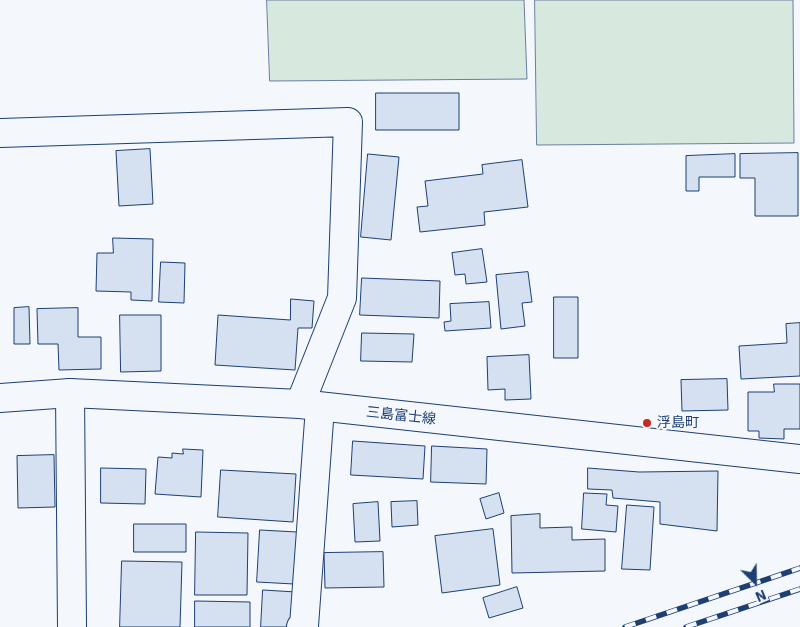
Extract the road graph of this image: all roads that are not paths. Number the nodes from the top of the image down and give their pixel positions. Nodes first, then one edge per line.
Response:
1 (0, 133) edge
2 (70, 393) junction
3 (0, 398) edge
4 (310, 406) junction
5 (800, 459) edge
6 (72, 627) edge
7 (301, 627) edge

1 - 4 street
2 - 3 street, 三島富士線
2 - 4 street, 三島富士線
2 - 6 street
4 - 5 street, 三島富士線
4 - 7 street

